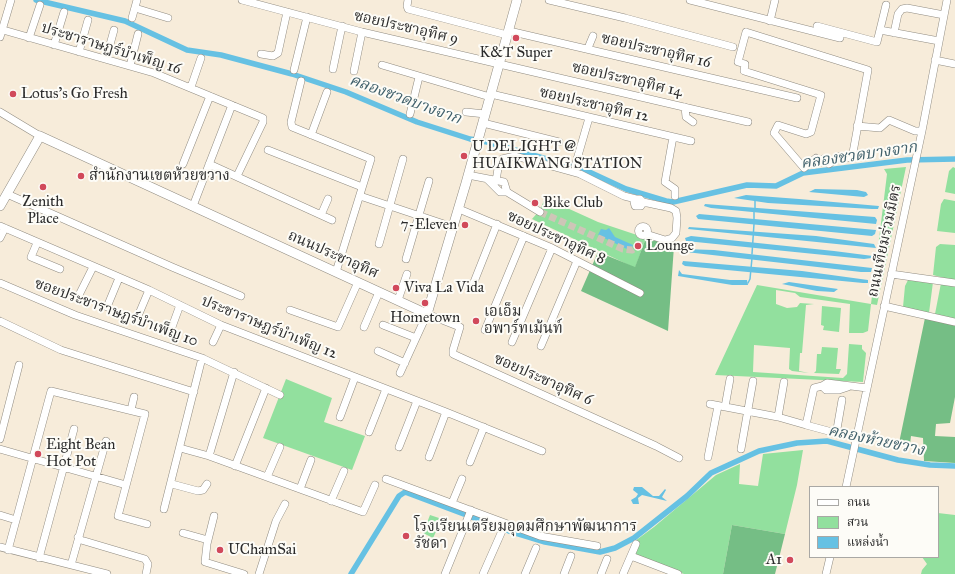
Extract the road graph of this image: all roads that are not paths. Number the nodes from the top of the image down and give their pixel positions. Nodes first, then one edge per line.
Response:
1 (11, 0) edge
2 (137, 0) edge
3 (242, 0) edge
4 (408, 0) edge
5 (549, 0) edge
6 (690, 0) edge
7 (774, 0) edge
8 (947, 0) edge
9 (514, 1) edge
10 (40, 5) dead end
11 (886, 5) dead end
12 (135, 8) junction
13 (64, 12) dead end
14 (287, 12) junction
15 (944, 15) junction
16 (307, 16) junction
17 (132, 18) dead end
18 (168, 18) dead end
19 (88, 20) dead end
20 (770, 21) junction
21 (342, 26) junction
22 (817, 26) dead end
23 (114, 30) dead end
24 (880, 30) junction
25 (1, 32) edge
26 (362, 32) junction
27 (508, 33) junction
28 (894, 33) junction
29 (138, 34) dead end
30 (593, 36) dead end
31 (29, 38) junction
32 (840, 38) dead end
33 (939, 41) junction
34 (54, 45) junction
35 (733, 47) dead end
36 (588, 48) junction
37 (80, 52) junction
38 (261, 54) dead end
39 (201, 58) dead end
40 (106, 59) junction
41 (935, 60) junction
42 (499, 64) junction
43 (955, 64) edge
44 (382, 65) dead end
45 (130, 66) junction
46 (333, 69) dead end
47 (294, 70) dead end
48 (354, 71) dead end
49 (419, 76) junction
50 (301, 81) dead end
51 (191, 87) junction
52 (327, 92) dead end
53 (491, 95) junction
54 (210, 96) junction
55 (797, 98) dead end
56 (232, 105) junction
57 (685, 107) junction
58 (0, 112) edge
59 (466, 112) dead end
60 (410, 114) dead end
61 (589, 118) junction
62 (484, 119) junction
63 (694, 122) dead end
64 (748, 122) dead end
65 (857, 126) junction
66 (922, 131) junction
67 (311, 135) junction
68 (40, 136) junction
69 (674, 137) junction
70 (691, 141) dead end
71 (559, 142) dead end
72 (268, 150) dead end
73 (404, 159) dead end
74 (183, 164) dead end
75 (209, 164) junction
76 (575, 166) dead end
77 (468, 175) junction
78 (237, 176) junction
79 (487, 179) junction
80 (429, 181) dead end
81 (496, 181) junction
82 (362, 187) junction
83 (507, 192) junction
84 (7, 194) junction
85 (360, 196) junction
86 (675, 196) dead end
87 (328, 199) dead end
88 (389, 205) junction
89 (0, 206) edge
90 (193, 206) junction
91 (459, 209) junction
92 (540, 212) tunnel mouth
93 (321, 215) junction
94 (419, 216) junction
95 (332, 220) dead end
96 (497, 224) junction
97 (2, 227) edge
98 (453, 227) junction
99 (642, 235) dead end
100 (524, 236) junction
101 (0, 238) edge
102 (38, 243) junction
103 (379, 244) dead end
104 (552, 248) junction
105 (406, 259) dead end
106 (577, 261) junction
107 (93, 267) junction
108 (60, 269) dead end
109 (336, 272) junction
110 (408, 274) dead end
111 (891, 274) junction
112 (119, 278) junction
113 (358, 282) junction
114 (955, 283) edge
115 (0, 284) edge
116 (472, 286) dead end
117 (149, 290) junction
118 (379, 292) junction
119 (640, 293) dead end
120 (79, 295) dead end
121 (241, 296) dead end
122 (398, 300) junction
123 (180, 305) junction
124 (107, 306) dead end
125 (884, 306) junction
126 (290, 310) dead end
127 (428, 314) junction
128 (138, 316) dead end
129 (0, 321) edge
130 (955, 322) edge
131 (221, 325) junction
132 (383, 325) dead end
133 (172, 326) dead end
134 (364, 327) dead end
135 (485, 330) dead end
136 (416, 338) junction
137 (213, 342) dead end
138 (512, 342) dead end
139 (540, 346) dead end
140 (378, 351) dead end
141 (202, 358) junction
142 (405, 362) junction
143 (19, 365) dead end
144 (234, 372) junction
145 (400, 374) dead end
146 (355, 377) junction
147 (730, 379) dead end
148 (753, 381) dead end
149 (784, 382) dead end
150 (266, 388) junction
151 (867, 388) junction
152 (386, 389) junction
153 (194, 392) junction
154 (280, 395) dead end
155 (134, 397) dead end
156 (842, 400) dead end
157 (417, 401) junction
158 (710, 404) dead end
159 (722, 406) junction
160 (131, 410) junction
161 (748, 411) junction
162 (446, 412) junction
163 (340, 417) dead end
164 (778, 417) junction
165 (806, 425) junction
166 (484, 427) junction
167 (74, 429) dead end
168 (369, 432) dead end
169 (0, 440) edge
170 (106, 442) dead end
171 (398, 446) dead end
172 (280, 447) dead end
173 (180, 448) junction
174 (741, 448) dead end
175 (0, 449) edge
176 (542, 451) dead end
177 (209, 456) junction
178 (429, 457) dead end
179 (708, 457) dead end
180 (33, 458) junction
181 (679, 458) dead end
182 (311, 460) dead end
183 (470, 462) dead end
184 (235, 466) junction
185 (64, 467) junction
186 (344, 471) dead end
187 (96, 476) junction
188 (267, 478) junction
189 (386, 478) dead end
190 (462, 479) dead end
191 (172, 484) junction
192 (207, 484) dead end
193 (126, 485) junction
194 (375, 485) dead end
195 (846, 486) edge
196 (300, 489) junction
197 (332, 501) junction
198 (452, 503) junction
199 (284, 504) dead end
200 (164, 509) dead end
201 (470, 513) junction
202 (0, 515) edge
203 (214, 516) dead end
204 (16, 520) junction
205 (147, 524) dead end
206 (502, 531) dead end
207 (183, 533) dead end
208 (78, 537) junction
209 (208, 540) junction
210 (636, 544) dead end
211 (597, 546) dead end
212 (0, 547) edge
213 (536, 548) dead end
214 (8, 550) junction
215 (571, 556) dead end
216 (631, 556) junction
217 (39, 558) junction
218 (830, 558) edge
219 (607, 560) dead end
220 (71, 565) junction
221 (220, 571) edge
222 (107, 574) edge
223 (146, 574) edge
224 (244, 574) edge
225 (259, 574) edge
226 (445, 574) edge
227 (483, 574) edge
228 (525, 574) edge
229 (564, 574) edge
230 (601, 574) edge
231 (624, 574) edge
232 (678, 574) edge
233 (826, 574) edge

1 - 25 street
2 - 12 street
3 - 14 street, ซอยประชาอุทิศ 9
4 - 27 street, ซอยประชาอุทิศ 16
5 - 35 street
6 - 20 street
7 - 20 street
8 - 15 street, ถนนเทียมร่วมมิตร
9 - 27 main road
10 - 31 street
11 - 24 street
12 - 17 street
12 - 18 street
13 - 34 street
14 - 16 street, ซอยประชาอุทิศ 9
14 - 38 street
15 - 28 street
15 - 33 street, ถนนเทียมร่วมมิตร
16 - 21 street, ซอยประชาอุทิศ 9
16 - 47 street
19 - 37 street
20 - 32 street
21 - 26 street, ซอยประชาอุทิศ 9
21 - 46 street
22 - 24 street
23 - 40 street
24 - 28 street
25 - 31 street, ประชาราษฎร์บำเพ็ญ 16
26 - 42 street, ซอยประชาอุทิศ 9
26 - 48 street
27 - 36 street, ซอยประชาอุทิศ 16
27 - 42 main road
28 - 33 street
29 - 45 street
30 - 36 street
31 - 34 street, ประชาราษฎร์บำเพ็ญ 16
33 - 41 street, ถนนเทียมร่วมมิตร
34 - 37 street, ประชาราษฎร์บำเพ็ญ 16
36 - 55 street, ซอยประชาอุทิศ 16
37 - 40 street, ประชาราษฎร์บำเพ็ญ 16
39 - 51 street
40 - 45 street, ประชาราษฎร์บำเพ็ญ 16
41 - 43 street
41 - 66 street, ถนนเทียมร่วมมิตร
42 - 53 main road
42 - 57 street, ซอยประชาอุทิศ 14
44 - 49 street, ซอยประชาอุทิศ 12
45 - 51 street, ประชาราษฎร์บำเพ็ญ 16
49 - 53 street, ซอยประชาอุทิศ 12
49 - 60 street
50 - 67 street
51 - 54 street, ประชาราษฎร์บำเพ็ญ 16
52 - 67 street
53 - 61 street, ซอยประชาอุทิศ 12
53 - 62 main road
54 - 56 street, ประชาราษฎร์บำเพ็ญ 16
54 - 74 street
56 - 75 street
56 - 78 street, ประชาราษฎร์บำเพ็ญ 16
57 - 63 street
57 - 64 street, ซอยประชาอุทิศ 14
58 - 68 street
59 - 62 street
61 - 69 street, ซอยประชาอุทิศ 12
61 - 76 street
62 - 71 street
62 - 77 main road
65 - 65 street
65 - 66 street
66 - 111 street, ถนนเทียมร่วมมิตร
67 - 82 street
68 - 84 main road
68 - 90 main road, ถนนประชาอุทิศ
69 - 70 street, ซอยประชาอุทิศ 12
69 - 86 street
72 - 82 street
73 - 88 street
75 - 78 street
75 - 90 street
77 - 79 street
77 - 91 main road
78 - 93 street
79 - 81 street
79 - 83 street
80 - 94 street
81 - 83 street
81 - 99 street
82 - 85 street
83 - 92 street
84 - 89 main road
84 - 121 street
85 - 88 street
85 - 109 street
87 - 93 street
88 - 94 street
88 - 103 street
90 - 109 main road, ถนนประชาอุทิศ
91 - 96 street, ซอยประชาอุทิศ 8
91 - 98 main road
93 - 95 street
94 - 98 street
94 - 105 street
96 - 100 street, ซอยประชาอุทิศ 8
96 - 116 street
97 - 101 street
97 - 102 street, ประชาราษฎร์บำเพ็ญ 12
98 - 127 main road
100 - 104 street, ซอยประชาอุทิศ 8
100 - 135 street
102 - 107 street, ประชาราษฎร์บำเพ็ญ 12
102 - 108 street
104 - 106 street, ซอยประชาอุทิศ 8
104 - 138 street
106 - 119 street, ซอยประชาอุทิศ 8
106 - 139 street
107 - 112 street, ประชาราษฎร์บำเพ็ญ 12
107 - 120 street
109 - 113 main road, ถนนประชาอุทิศ
110 - 122 street
111 - 114 street
111 - 125 street, ถนนเทียมร่วมมิตร
112 - 117 street, ประชาราษฎร์บำเพ็ญ 12
112 - 124 street
113 - 118 main road, ถนนประชาอุทิศ
113 - 126 street
115 - 141 street, ซอยประชาราษฎร์บำเพ็ญ 10
117 - 123 street, ประชาราษฎร์บำเพ็ญ 12
117 - 128 street
118 - 122 main road, ถนนประชาอุทิศ
118 - 134 street
122 - 127 main road, ถนนประชาอุทิศ
123 - 131 street, ประชาราษฎร์บำเพ็ญ 12
123 - 133 street
125 - 130 street
125 - 151 street, ถนนเทียมร่วมมิตร
127 - 136 street
127 - 181 street, ซอยประชาอุทิศ 6
129 - 153 street
131 - 137 street
131 - 146 street, ประชาราษฎร์บำเพ็ญ 12
132 - 136 street
136 - 142 street
140 - 142 street
141 - 144 street, ซอยประชาราษฎร์บำเพ็ญ 10
141 - 153 street
142 - 145 street
143 - 169 street
144 - 150 street, ซอยประชาราษฎร์บำเพ็ญ 10
144 - 177 street
146 - 152 street, ประชาราษฎร์บำเพ็ญ 12
146 - 163 street
147 - 159 street
148 - 161 street
149 - 164 street
150 - 154 street, ซอยประชาราษฎร์บำเพ็ญ 10
150 - 184 street
151 - 165 street
151 - 195 street, ถนนเทียมร่วมมิตร
152 - 157 street, ประชาราษฎร์บำเพ็ญ 12
152 - 168 street
153 - 173 street
155 - 160 street
156 - 165 street
157 - 162 street, ประชาราษฎร์บำเพ็ญ 12
157 - 171 street
158 - 159 street
159 - 161 street
159 - 179 street
160 - 180 street
160 - 193 street
161 - 164 street
161 - 174 street
162 - 166 street, ประชาราษฎร์บำเพ็ญ 12
162 - 178 street
164 - 165 street
166 - 176 street, ประชาราษฎร์บำเพ็ญ 12
166 - 183 street
167 - 185 street
170 - 187 street
172 - 188 street
173 - 177 street
173 - 191 street
175 - 180 street
177 - 184 street
180 - 185 street
180 - 204 street
182 - 196 street
184 - 188 street
185 - 187 street
185 - 217 street
186 - 197 street
187 - 193 street
187 - 208 street
188 - 196 street
189 - 198 street
190 - 198 street
191 - 192 street
191 - 200 street
193 - 205 street
194 - 197 street
196 - 197 street
198 - 201 street
199 - 225 street
201 - 211 street
201 - 226 street
202 - 204 street
203 - 209 street
204 - 214 street
206 - 227 street
207 - 209 street
208 - 220 street
208 - 223 street
209 - 221 street
210 - 216 street
212 - 214 street
213 - 228 street
214 - 217 street
215 - 229 street
216 - 231 street
216 - 232 street
217 - 220 street
218 - 233 street
219 - 230 street
220 - 222 street
221 - 224 street

